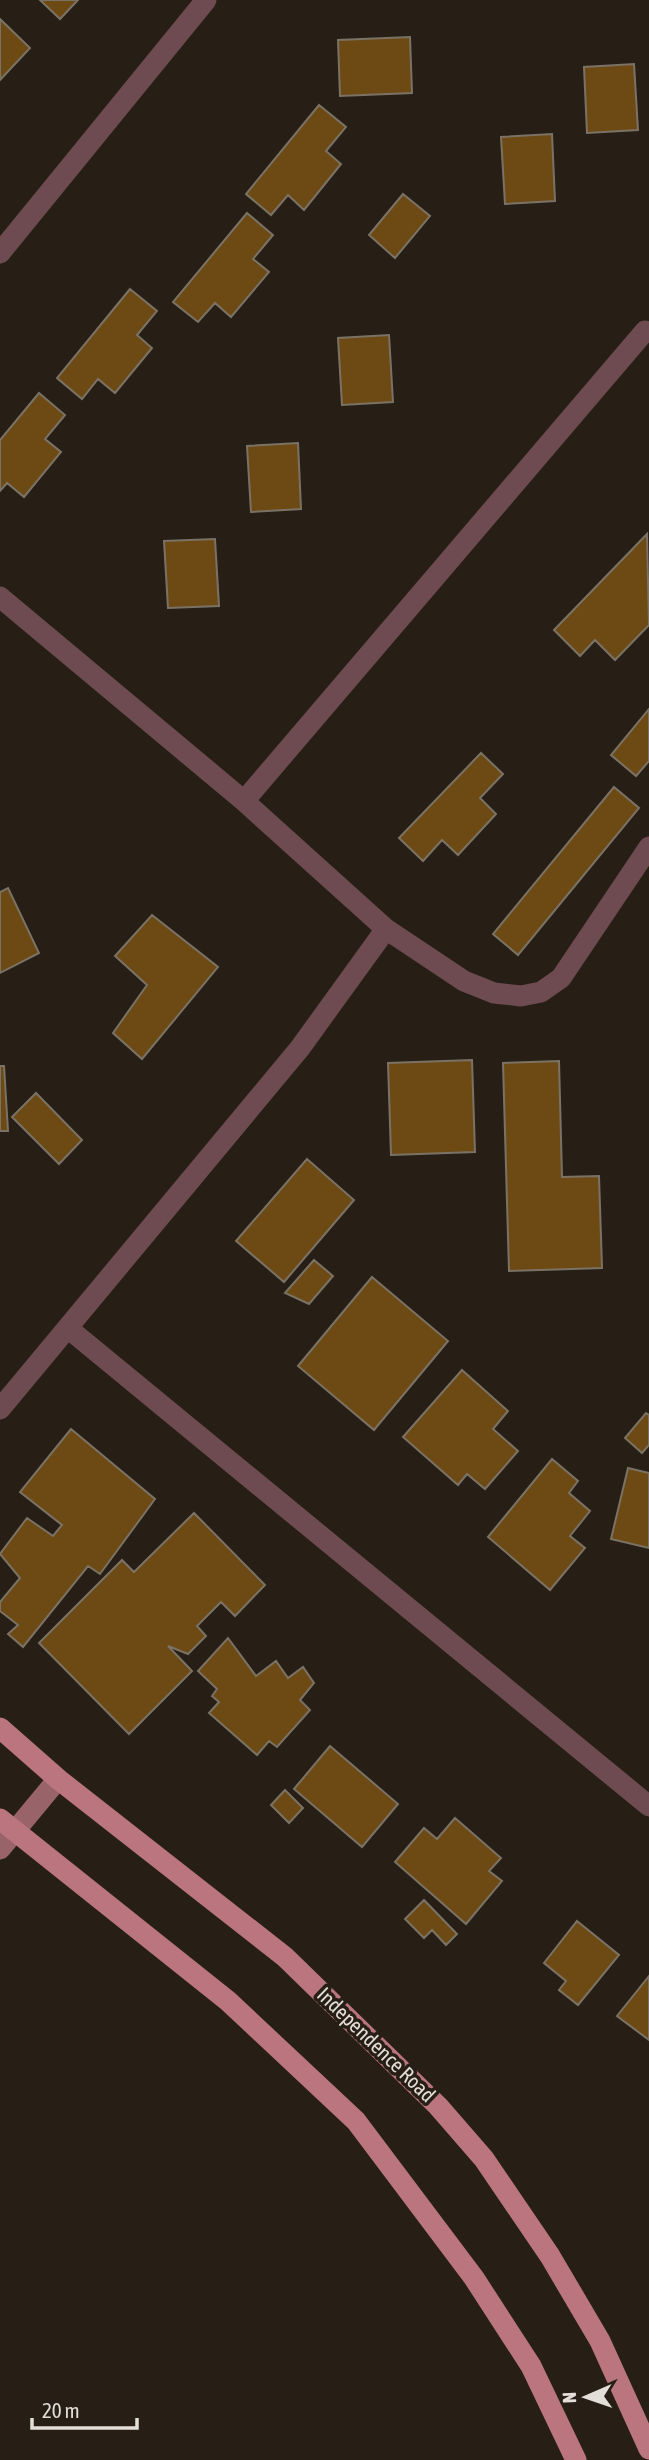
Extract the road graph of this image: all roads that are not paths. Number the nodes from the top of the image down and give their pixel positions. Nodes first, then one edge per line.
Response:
1 (206, 0) edge
2 (0, 253) edge
3 (645, 331) dead end
4 (0, 597) edge
5 (244, 801) junction
6 (649, 847) edge
7 (386, 929) junction
8 (69, 1329) junction
9 (0, 1409) edge
10 (0, 1728) edge
11 (58, 1780) junction
12 (649, 1805) edge
13 (7, 1825) edge
14 (0, 1849) edge
15 (649, 2449) edge
16 (576, 2460) edge

1 - 2 street
3 - 5 street
4 - 5 street
5 - 7 street
6 - 7 street
7 - 8 street
8 - 9 street
8 - 12 street
10 - 11 main road, Independence Road
11 - 13 street
11 - 15 main road, Independence Road
13 - 14 street
13 - 16 main road

